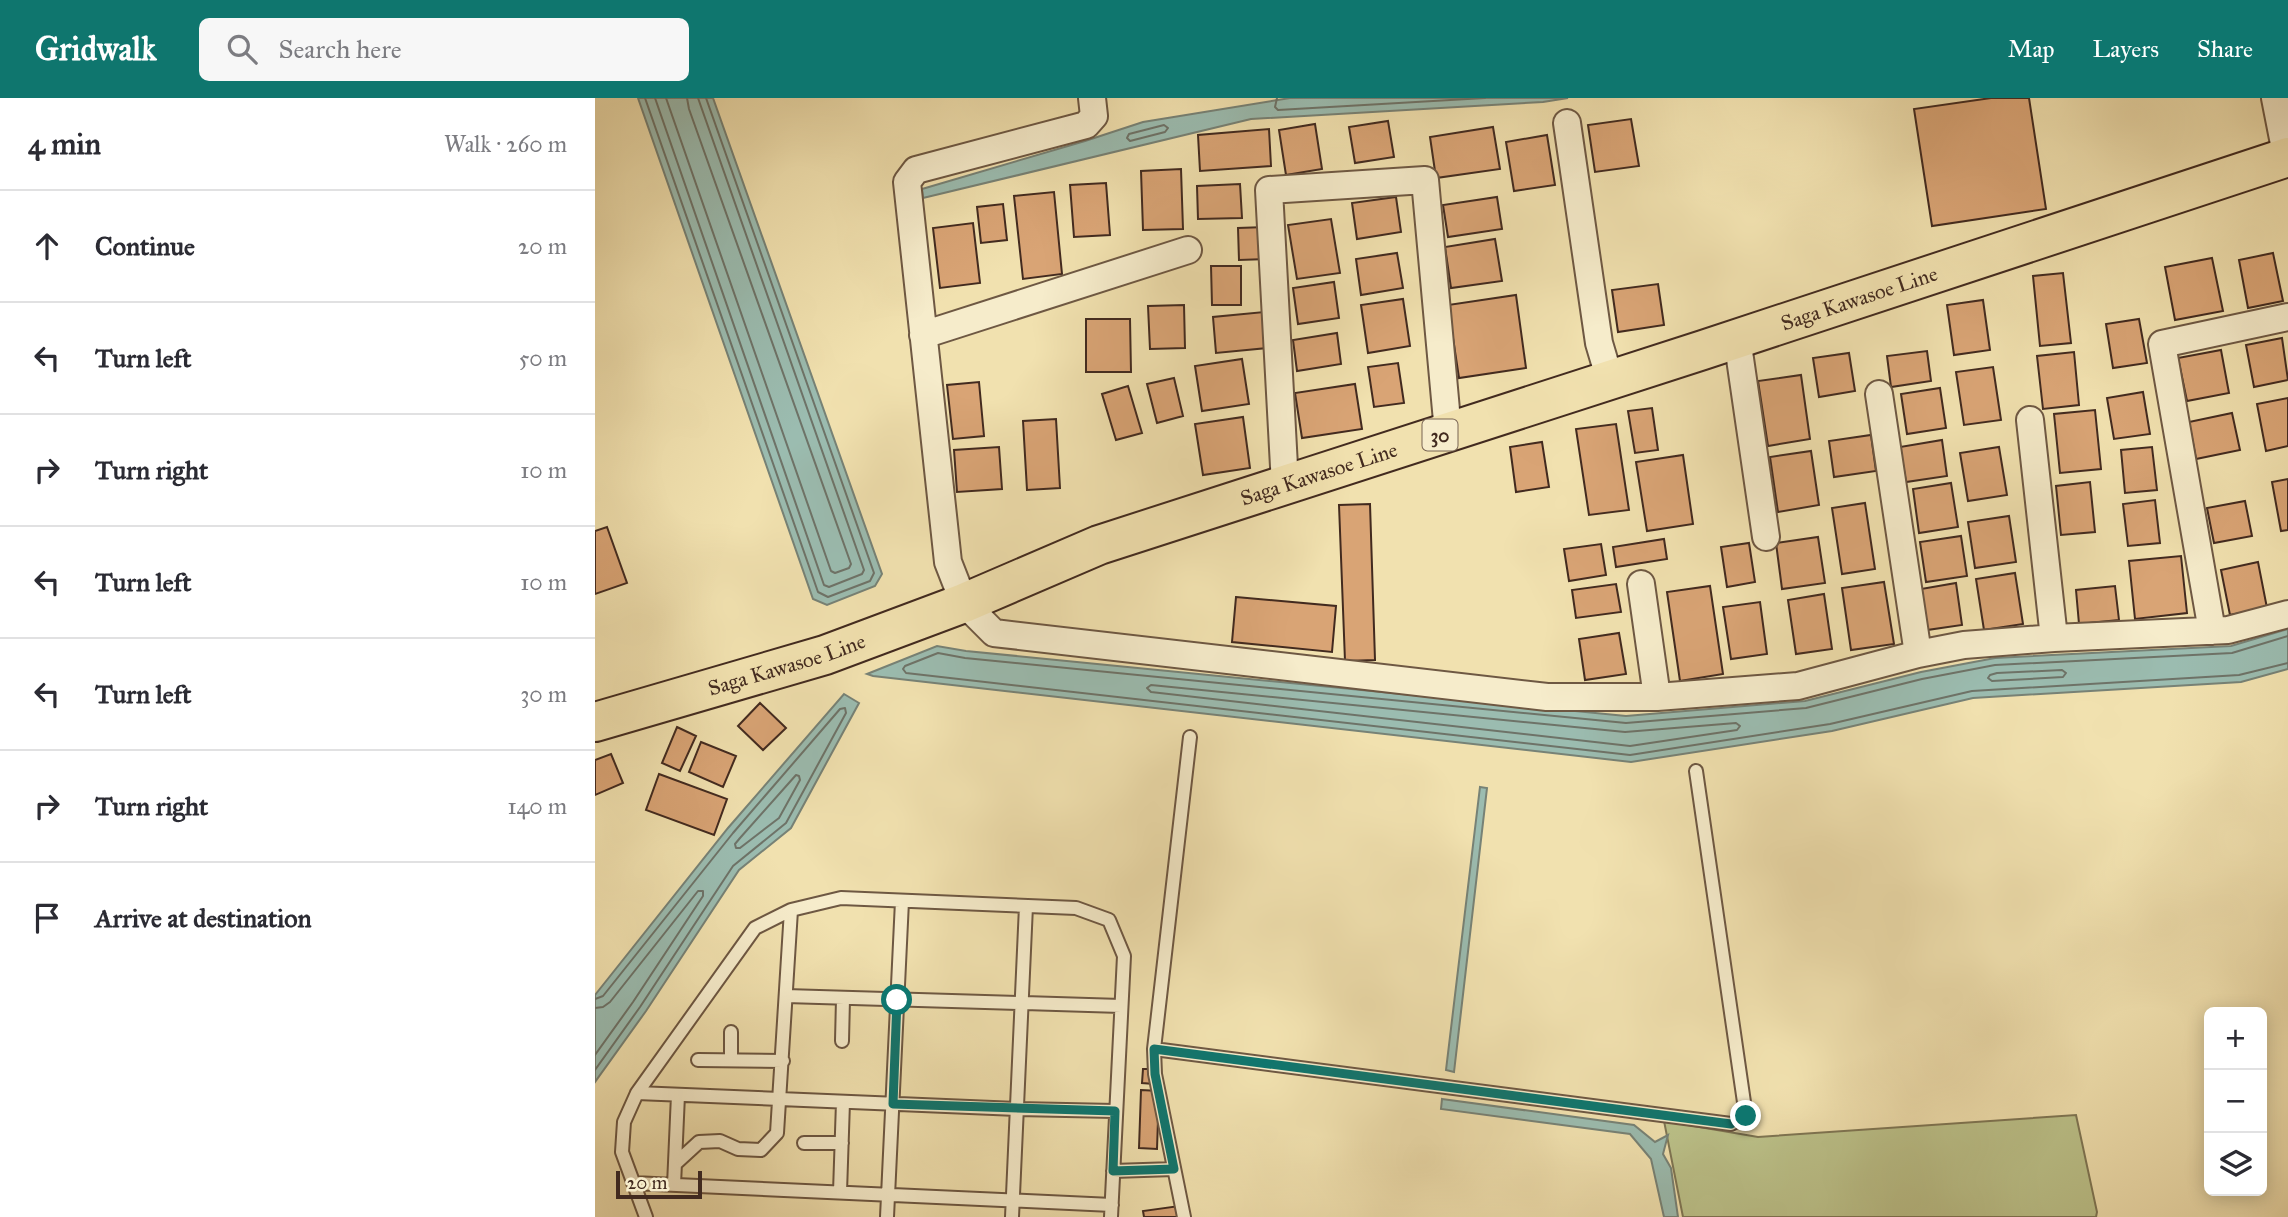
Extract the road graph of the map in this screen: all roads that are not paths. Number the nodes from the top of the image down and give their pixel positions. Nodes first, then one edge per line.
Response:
1 (1092, 98) edge
2 (2275, 98) edge
3 (1567, 123) dead end
4 (2288, 159) edge
5 (1188, 250) dead end
6 (2288, 317) edge
7 (923, 335) junction
8 (1737, 338) junction
9 (1610, 380) junction
10 (1879, 394) dead end
11 (2030, 420) dead end
12 (1448, 432) junction
13 (1286, 485) junction
14 (1766, 537) dead end
15 (1641, 583) dead end
16 (964, 603) junction
17 (2288, 614) edge
18 (2213, 631) junction
19 (2054, 638) junction
20 (1918, 654) junction
21 (1657, 697) junction
22 (595, 722) edge
23 (1190, 737) dead end
24 (1696, 771) dead end
25 (902, 901) junction
26 (1026, 906) junction
27 (791, 909) junction
28 (786, 996) junction
29 (843, 999) junction
30 (897, 1000) junction
31 (1022, 1004) junction
32 (1121, 1006) junction
33 (731, 1032) dead end
34 (842, 1041) dead end
35 (1154, 1049) junction
36 (698, 1060) dead end
37 (731, 1060) junction
38 (783, 1061) junction
39 (637, 1093) junction
40 (678, 1095) junction
41 (781, 1099) junction
42 (843, 1102) junction
43 (893, 1104) junction
44 (1017, 1109) junction
45 (1115, 1111) junction
46 (804, 1143) dead end
47 (842, 1143) junction
48 (675, 1164) junction
49 (1174, 1169) junction
50 (1113, 1171) junction
51 (633, 1183) junction
52 (674, 1185) junction
53 (839, 1192) junction
54 (888, 1195) junction
55 (1013, 1200) junction
56 (1112, 1211) edge
57 (646, 1217) edge
58 (887, 1217) edge
59 (1012, 1217) edge
60 (1184, 1217) edge

1 - 7 street
2 - 4 street
3 - 9 street
4 - 8 main road, Saga Kawasoe Line / 30
5 - 7 street
6 - 18 street
7 - 16 street
8 - 9 main road, Saga Kawasoe Line / 30
8 - 14 street
9 - 12 main road, Saga Kawasoe Line / 30
10 - 20 street
11 - 19 street
12 - 13 main road, Saga Kawasoe Line / 30
12 - 13 street
13 - 16 main road, Saga Kawasoe Line / 30
15 - 21 street
16 - 21 street
16 - 22 main road, Saga Kawasoe Line / 30
17 - 18 street
18 - 19 street
19 - 20 street
20 - 21 street
23 - 35 lane
24 - 35 lane
25 - 26 lane
25 - 27 lane
25 - 30 lane
26 - 31 lane
26 - 32 lane
27 - 28 lane
27 - 39 lane
28 - 29 lane
28 - 38 lane
29 - 30 lane
29 - 34 lane
30 - 31 lane
30 - 43 lane
31 - 32 lane
31 - 44 lane
32 - 45 lane
33 - 37 lane
35 - 49 lane
36 - 37 lane
37 - 38 lane
38 - 41 lane
39 - 40 lane
39 - 51 lane
40 - 41 lane
40 - 48 lane
41 - 42 lane
41 - 48 lane
42 - 43 lane
42 - 47 lane
43 - 44 lane
43 - 54 lane
44 - 45 lane
44 - 55 lane
45 - 50 lane
46 - 47 lane
47 - 53 lane
48 - 52 lane
49 - 50 lane
49 - 60 lane
50 - 56 lane
51 - 52 lane
51 - 57 lane
52 - 53 lane
53 - 54 lane
54 - 55 lane
54 - 58 lane
55 - 56 lane
55 - 59 lane

